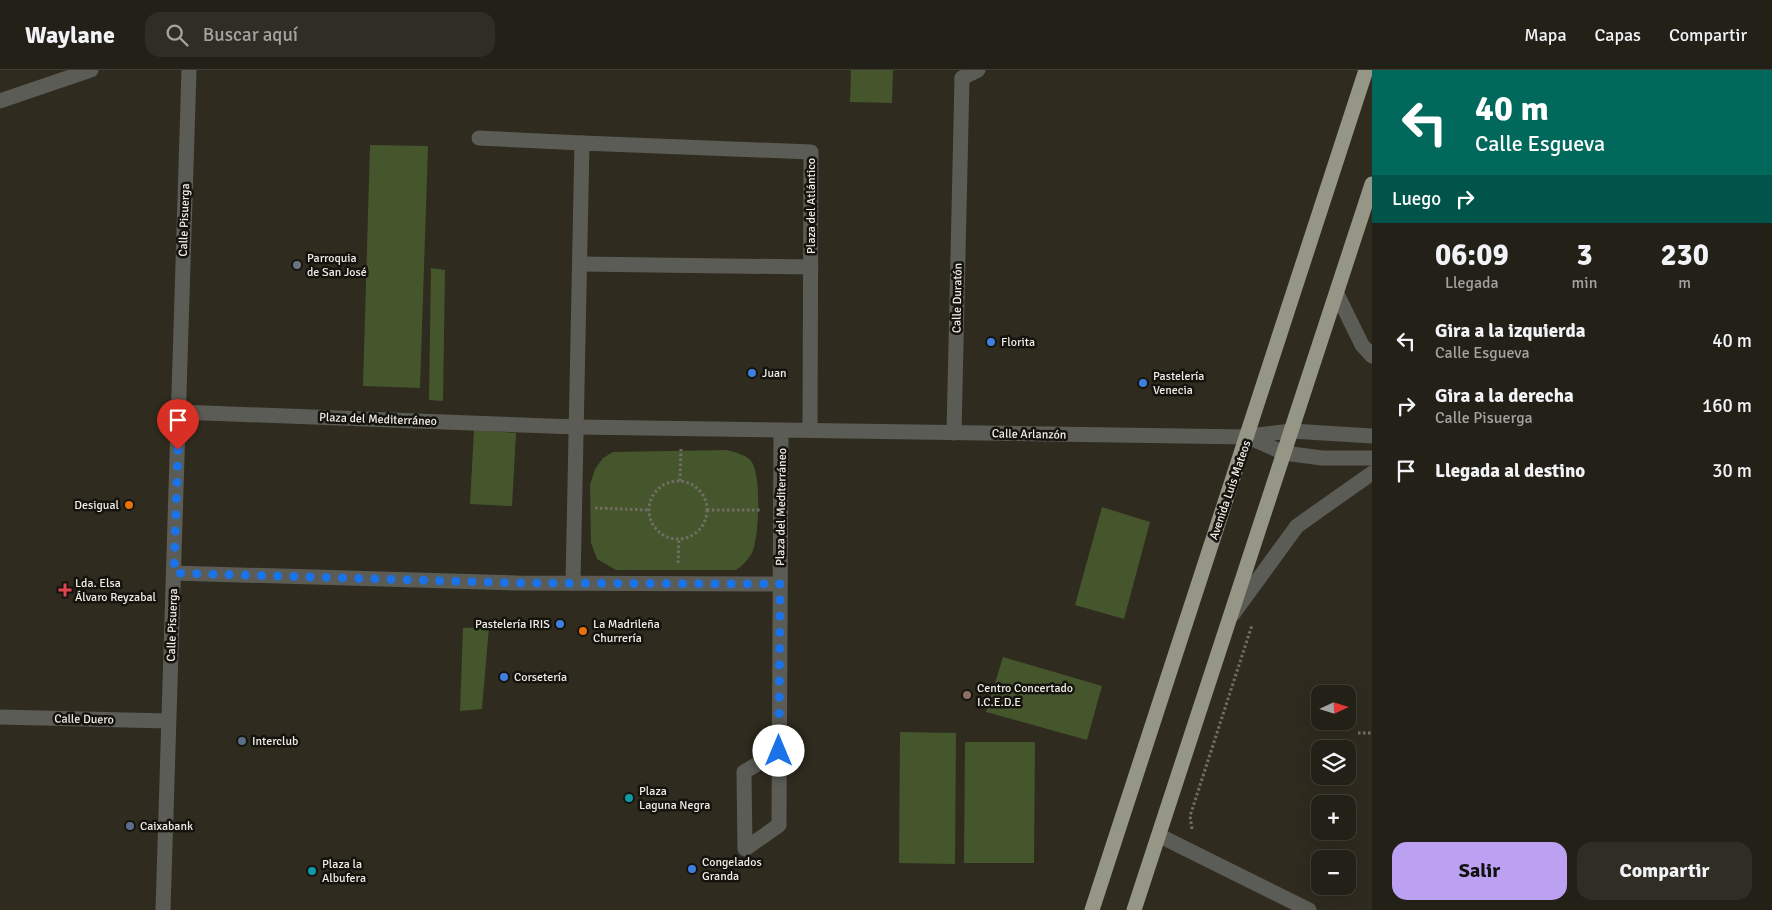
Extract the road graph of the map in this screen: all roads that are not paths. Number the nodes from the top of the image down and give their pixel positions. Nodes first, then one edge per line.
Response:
1 (91, 70) edge
2 (189, 70) edge
3 (978, 70) edge
4 (1366, 70) edge
5 (0, 101) edge
6 (480, 138) dead end
7 (582, 143) junction
8 (1372, 184) edge
9 (580, 264) junction
10 (811, 267) junction
11 (1337, 294) junction
12 (1372, 356) edge
13 (179, 412) junction
14 (577, 427) junction
15 (781, 430) junction
16 (810, 430) junction
17 (1291, 431) junction
18 (954, 433) junction
19 (1372, 436) edge
20 (1248, 437) junction
21 (1284, 453) junction
22 (1372, 458) edge
23 (1372, 473) edge
24 (174, 573) junction
25 (573, 583) junction
26 (780, 584) junction
27 (1230, 618) junction
28 (0, 717) edge
29 (168, 721) junction
30 (779, 751) junction
31 (1160, 836) junction
32 (163, 910) edge
33 (1092, 910) edge
34 (1134, 910) edge
35 (1309, 910) edge

1 - 5 street
2 - 13 street, Calle Pisuerga
3 - 18 street, Calle Duratón
4 - 20 highway, Avenida Luis Mateos
6 - 7 street, Plaza del Atlántico
7 - 9 street
7 - 10 street, Plaza del Atlántico
8 - 11 highway
9 - 10 street
9 - 14 street
10 - 16 street, Plaza del Atlántico
11 - 12 street
11 - 17 highway
13 - 14 street, Plaza del Mediterráneo
13 - 24 street, Calle Pisuerga
14 - 15 street, Plaza del Mediterráneo
14 - 25 street
15 - 16 street, Plaza del Mediterráneo
15 - 26 street, Plaza del Mediterráneo
16 - 18 street, Calle Arlanzón
17 - 19 street
17 - 20 street
17 - 21 highway
18 - 20 street, Calle Arlanzón
20 - 21 street
20 - 33 highway, Avenida Luis Mateos
21 - 22 street
21 - 27 highway
23 - 27 street
24 - 25 street
24 - 29 street, Calle Pisuerga
25 - 26 street
26 - 30 street
27 - 31 highway
28 - 29 street, Calle Duero
29 - 32 street, Calle Pisuerga
30 - 30 street
31 - 34 highway
31 - 35 street

